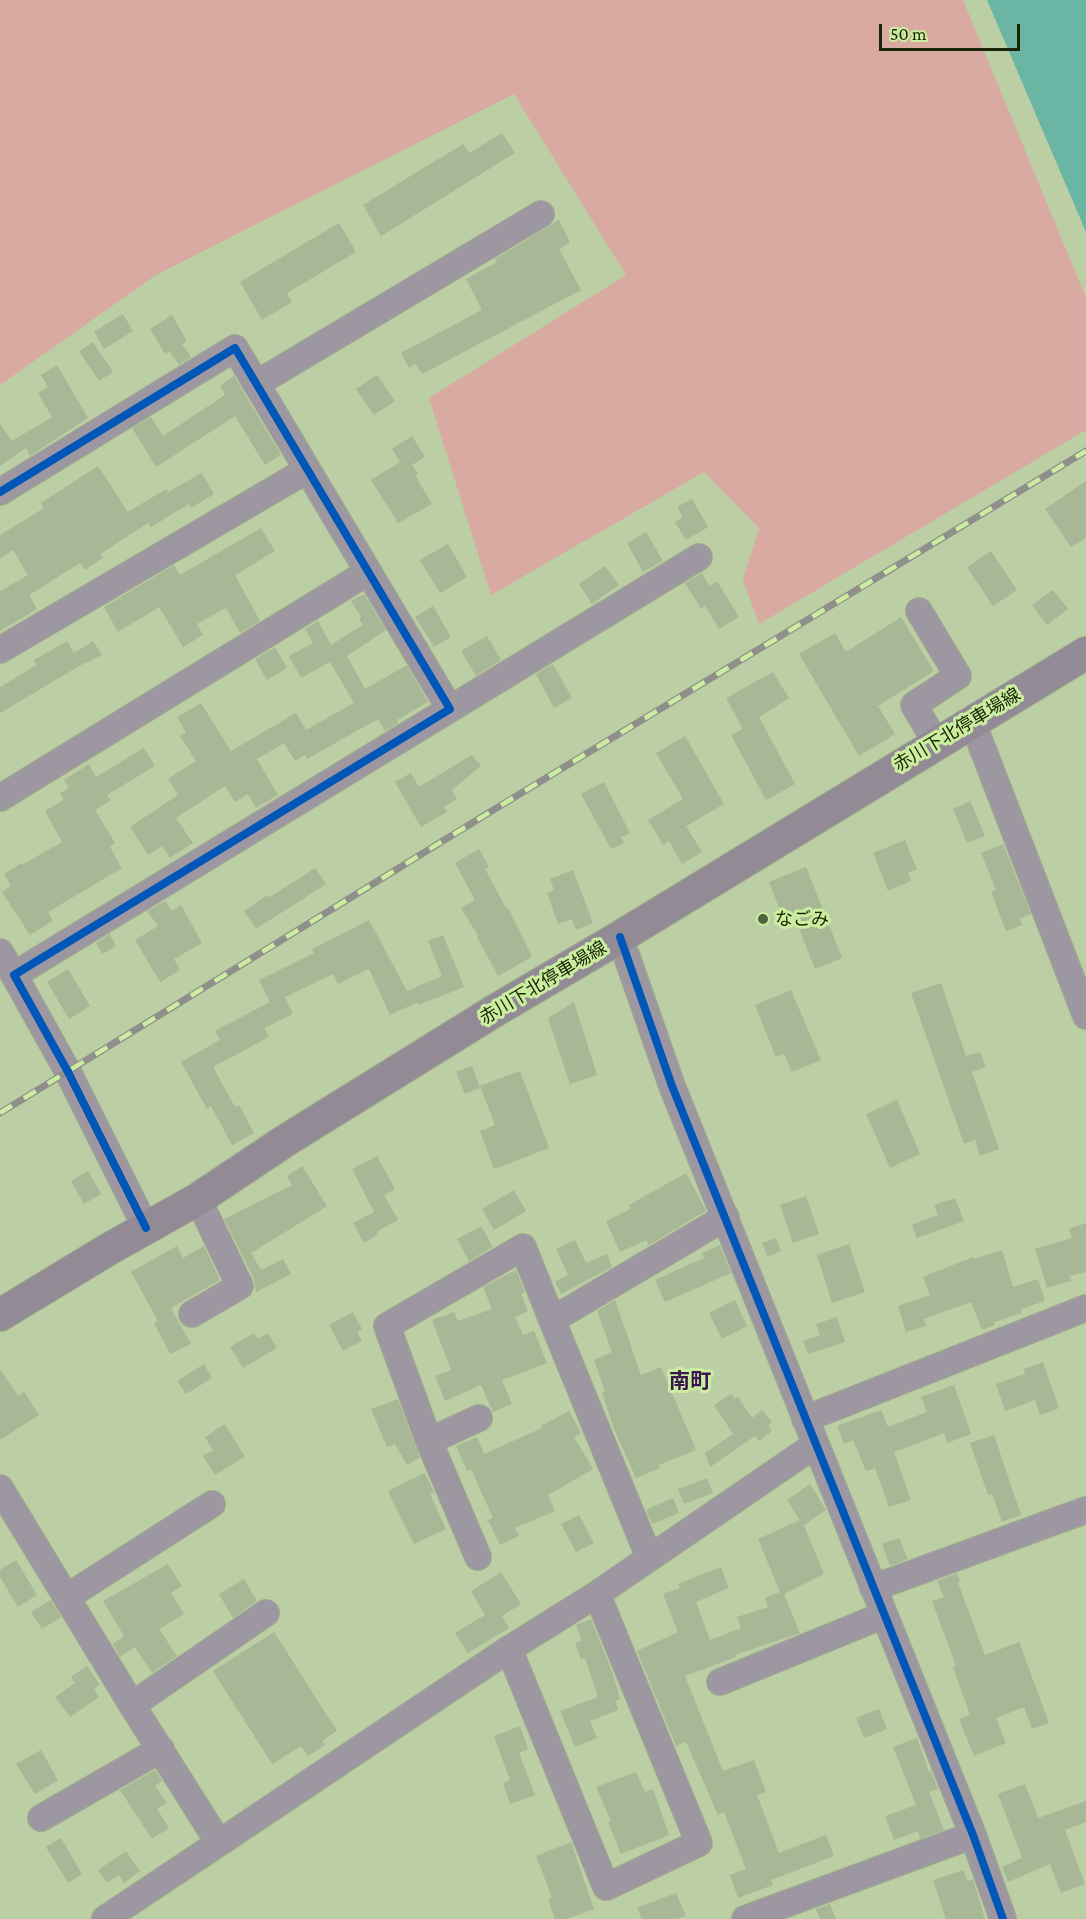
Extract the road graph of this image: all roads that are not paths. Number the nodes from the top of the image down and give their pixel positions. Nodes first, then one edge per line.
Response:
1 (541, 214) dead end
2 (256, 384) junction
3 (307, 470) junction
4 (0, 492) edge
5 (699, 556) dead end
6 (368, 572) junction
7 (919, 611) dead end
8 (0, 650) edge
9 (1084, 660) edge
10 (450, 709) junction
11 (972, 721) junction
12 (936, 743) junction
13 (0, 798) edge
14 (620, 937) junction
15 (0, 952) edge
16 (14, 975) junction
17 (1080, 985) edge
18 (1086, 1016) edge
19 (198, 1199) junction
20 (726, 1217) junction
21 (146, 1228) junction
22 (1086, 1308) edge
23 (192, 1314) dead end
24 (0, 1315) edge
25 (552, 1320) junction
26 (479, 1418) dead end
27 (805, 1419) junction
28 (429, 1441) junction
29 (815, 1445) junction
30 (0, 1488) edge
31 (212, 1504) dead end
32 (1086, 1510) edge
33 (478, 1557) dead end
34 (649, 1557) junction
35 (873, 1588) junction
36 (597, 1594) junction
37 (67, 1597) junction
38 (266, 1613) dead end
39 (884, 1615) junction
40 (509, 1649) junction
41 (720, 1682) dead end
42 (132, 1706) junction
43 (161, 1749) junction
44 (41, 1818) dead end
45 (973, 1835) junction
46 (219, 1844) junction
47 (105, 1919) edge
48 (745, 1919) edge
49 (1003, 1919) edge

1 - 2 street
2 - 3 street
2 - 4 street
3 - 6 street
3 - 8 street
5 - 10 street
6 - 10 street
6 - 13 street
7 - 12 street
9 - 11 main road, 赤川下北停車場線
10 - 16 street
11 - 12 main road, 赤川下北停車場線
11 - 17 street
12 - 14 main road, 赤川下北停車場線
14 - 19 main road, 赤川下北停車場線
14 - 20 street
15 - 16 street
16 - 21 street
17 - 18 street
19 - 21 main road, 赤川下北停車場線
19 - 23 street
20 - 25 street
20 - 27 street
21 - 24 main road, 赤川下北停車場線
22 - 27 street
25 - 28 street
25 - 34 street
26 - 28 street
27 - 29 street
28 - 33 street
29 - 34 street
29 - 35 street
30 - 37 street
31 - 37 street
32 - 35 street
34 - 36 street
35 - 39 street
36 - 40 street
36 - 40 street
37 - 42 street
38 - 42 street
39 - 41 street
39 - 45 street
40 - 46 street
42 - 43 street
43 - 44 street
43 - 46 street
45 - 48 street
45 - 49 street
46 - 47 street

